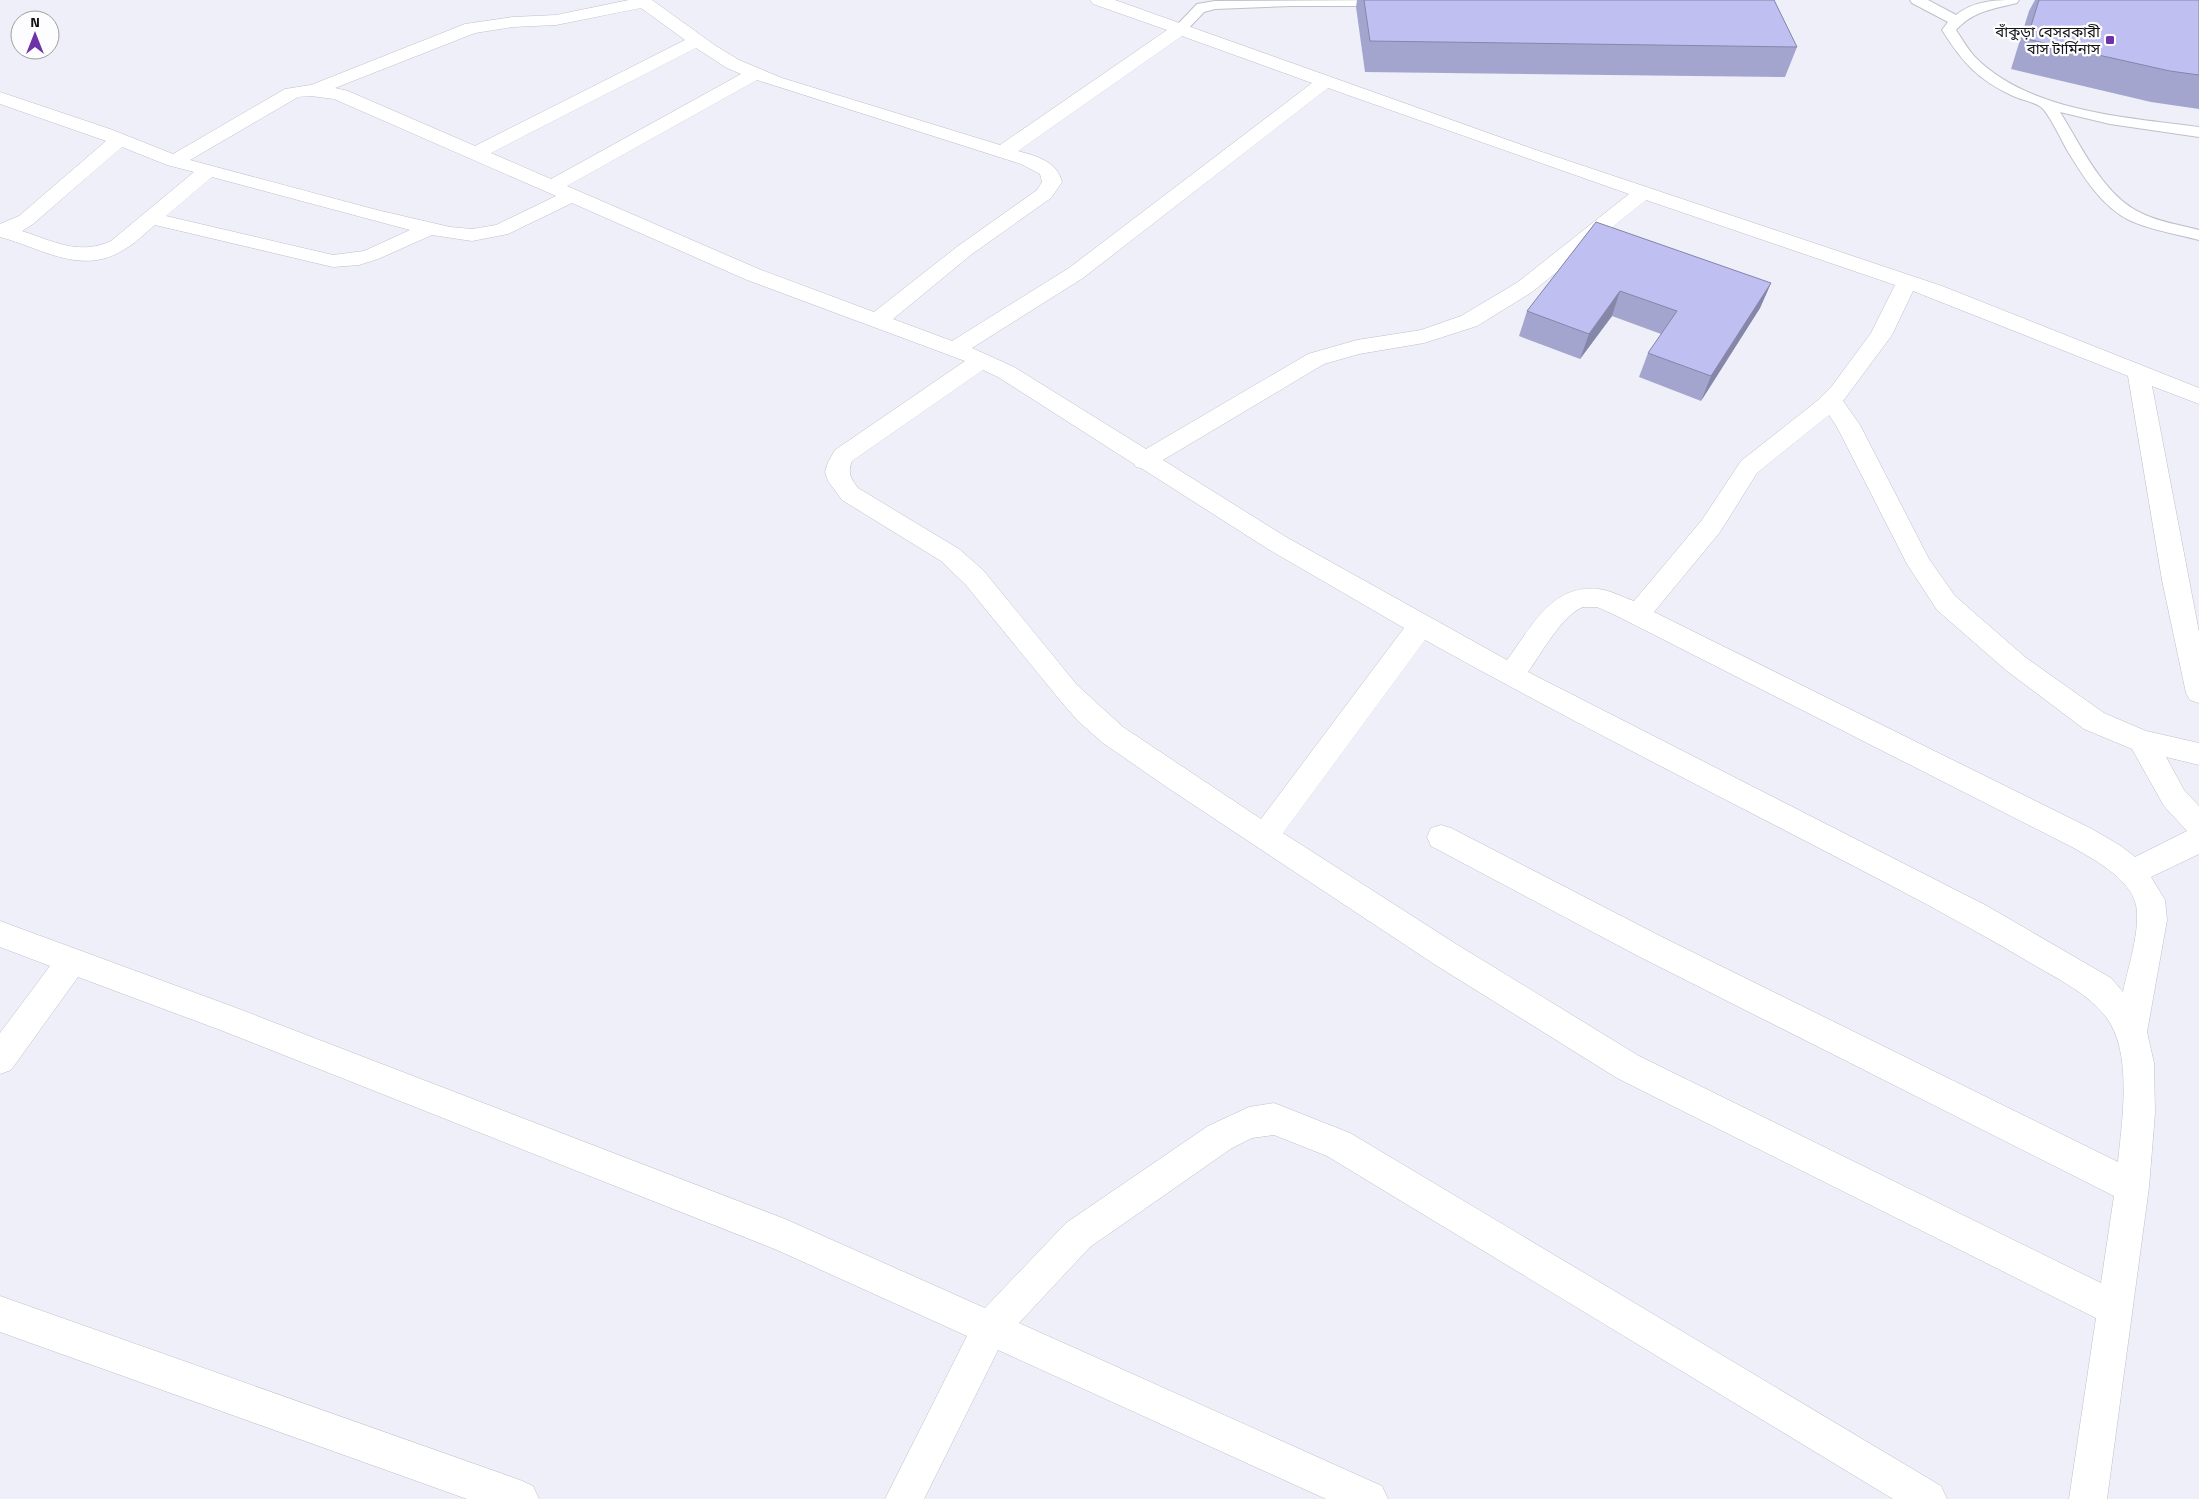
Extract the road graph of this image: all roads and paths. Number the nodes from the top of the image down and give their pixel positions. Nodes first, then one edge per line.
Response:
1 (1098, 0) edge
2 (1917, 0) edge
3 (2012, 0) edge
4 (643, 1) edge
5 (1403, 2) edge
6 (1957, 21) junction
7 (1180, 29) junction
8 (697, 41) junction
9 (755, 74) junction
10 (1326, 81) junction
11 (316, 89) junction
12 (0, 98) edge
13 (2047, 103) junction
14 (2199, 132) edge
15 (118, 140) junction
16 (1002, 153) junction
17 (475, 154) junction
18 (174, 161) junction
19 (208, 170) junction
20 (561, 191) junction
21 (1644, 192) junction
22 (151, 218) junction
23 (430, 228) junction
24 (2, 231) edge
25 (2199, 235) edge
26 (1907, 282) junction
27 (877, 321) junction
28 (954, 350) junction
29 (982, 360) junction
30 (2138, 372) junction
31 (2199, 396) edge
32 (1831, 400) junction
33 (1144, 460) junction
34 (1637, 615) junction
35 (1421, 625) junction
36 (2192, 625) edge
37 (1511, 675) junction
38 (2199, 693) edge
39 (2142, 741) junction
40 (2199, 754) edge
41 (2199, 825) edge
42 (1265, 836) junction
43 (1441, 837) dead end
44 (2199, 839) edge
45 (2132, 872) junction
46 (0, 934) edge
47 (74, 960) junction
48 (2131, 1032) junction
49 (0, 1059) edge
50 (2132, 1187) junction
51 (2115, 1309) junction
52 (0, 1314) edge
53 (990, 1328) junction
54 (520, 1499) edge
55 (904, 1499) edge
56 (1370, 1499) edge
57 (1928, 1499) edge
58 (2088, 1499) edge

1 - 7 street
2 - 6 lane
3 - 6 lane
4 - 8 street
4 - 11 street
5 - 7 lane
6 - 13 lane
7 - 10 street
7 - 16 street
8 - 9 street
8 - 17 street
9 - 16 street
9 - 20 street
10 - 21 street
10 - 28 street
11 - 17 street
11 - 18 street
12 - 15 street
13 - 14 lane
13 - 25 lane
15 - 18 street
15 - 24 street
16 - 27 street
17 - 20 street
18 - 19 street
19 - 22 street
19 - 23 street
20 - 23 street
20 - 27 street
21 - 26 street
21 - 33 street
22 - 23 street
22 - 24 street
26 - 30 street
26 - 32 street
27 - 28 street
28 - 29 street
29 - 33 street
29 - 42 street
30 - 31 street
30 - 36 street
32 - 34 street
32 - 39 street
33 - 35 street
34 - 37 street
34 - 45 street
35 - 37 street
35 - 42 street
36 - 38 street
37 - 48 street
39 - 40 street
39 - 41 street
42 - 51 street
43 - 50 street
44 - 45 street
45 - 48 street
46 - 47 street
47 - 49 street
47 - 53 street
48 - 50 street
50 - 51 street
51 - 58 street
52 - 54 street
53 - 55 street
53 - 56 street
53 - 57 street

